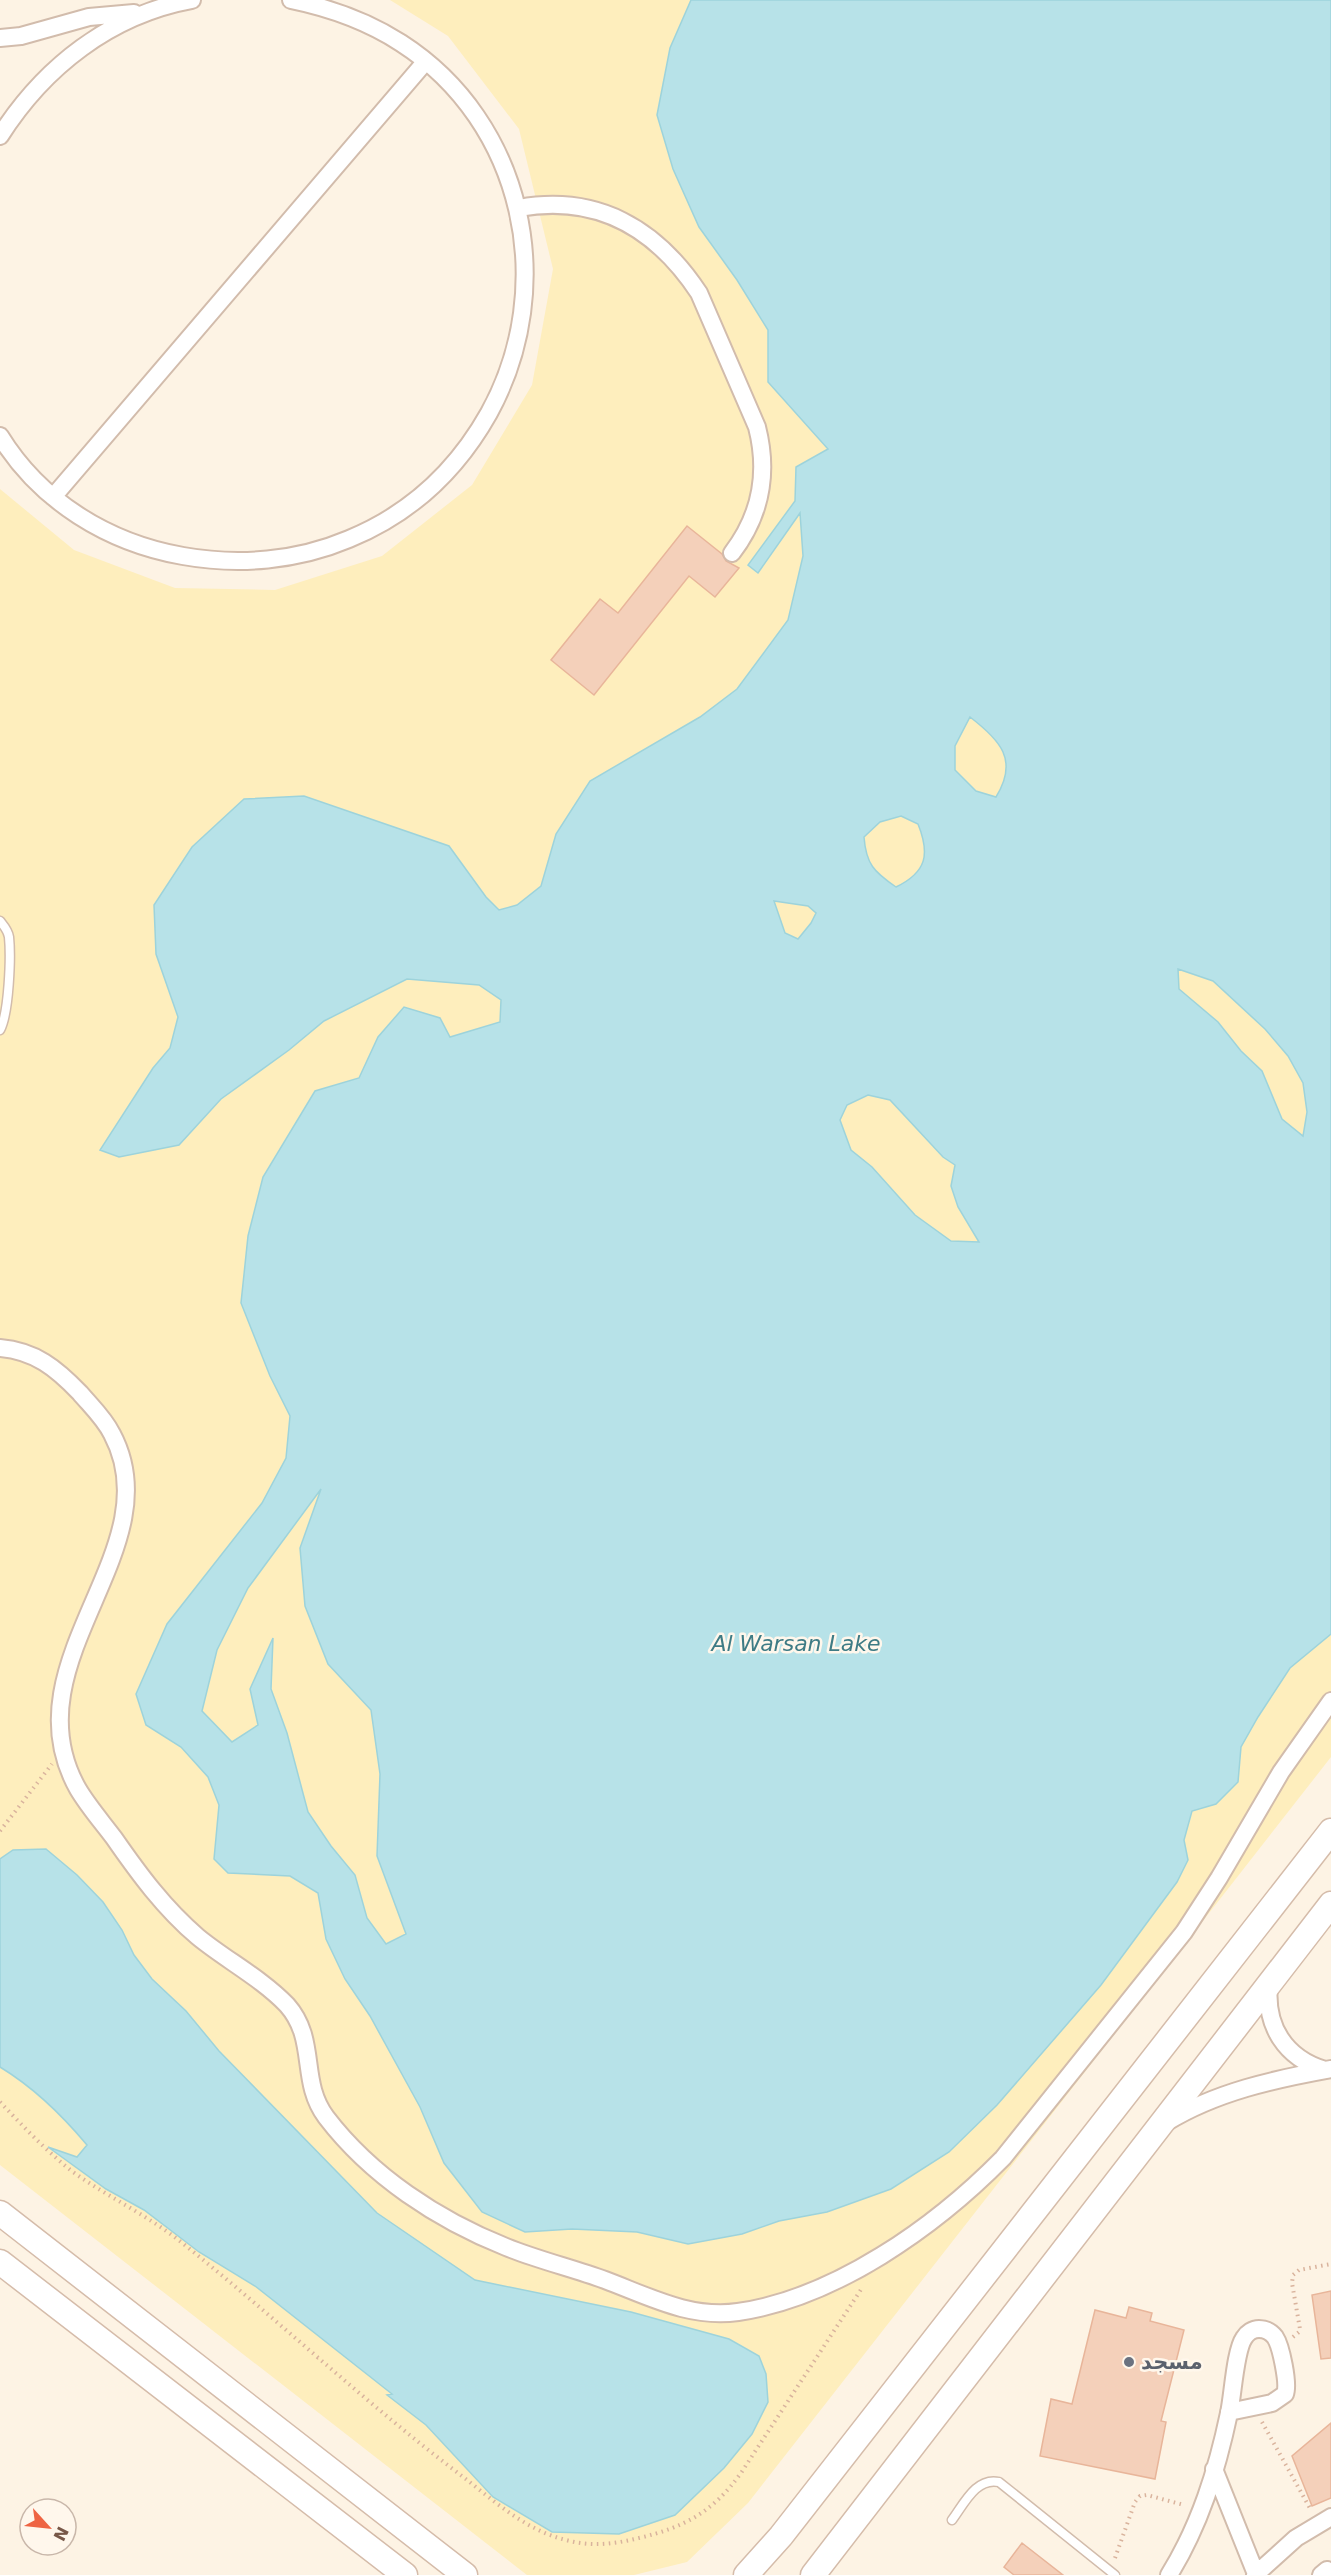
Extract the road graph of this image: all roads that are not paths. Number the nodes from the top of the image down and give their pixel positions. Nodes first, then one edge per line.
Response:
1 (192, 0) edge
2 (291, 0) edge
3 (145, 12) junction
4 (0, 38) edge
5 (426, 61) junction
6 (0, 136) edge
7 (519, 208) junction
8 (0, 436) edge
9 (53, 497) junction
10 (732, 553) dead end
11 (0, 921) edge
12 (0, 1030) edge
13 (0, 1347) edge
14 (1331, 1701) edge
15 (1331, 1830) edge
16 (1331, 1904) edge
17 (1269, 1985) junction
18 (1328, 2070) edge
19 (1159, 2127) junction
20 (0, 2213) edge
21 (0, 2262) edge
22 (1229, 2412) junction
23 (1214, 2469) junction
24 (952, 2520) dead end
25 (1325, 2520) edge
26 (1113, 2573) edge
27 (1255, 2574) edge
28 (405, 2575) edge
29 (465, 2575) edge
30 (746, 2575) edge
31 (813, 2575) edge
32 (1169, 2575) edge

1 - 3 street
2 - 5 street
3 - 4 street
3 - 6 street
5 - 7 street
5 - 9 street
7 - 9 street
7 - 10 street
8 - 9 street
11 - 12 lane
13 - 14 street
15 - 30 street
16 - 17 street
17 - 18 street
17 - 19 street
18 - 19 street
19 - 31 street
20 - 29 street
21 - 28 street
22 - 22 street
22 - 23 street
23 - 27 street
23 - 32 street
24 - 26 lane
25 - 27 street

